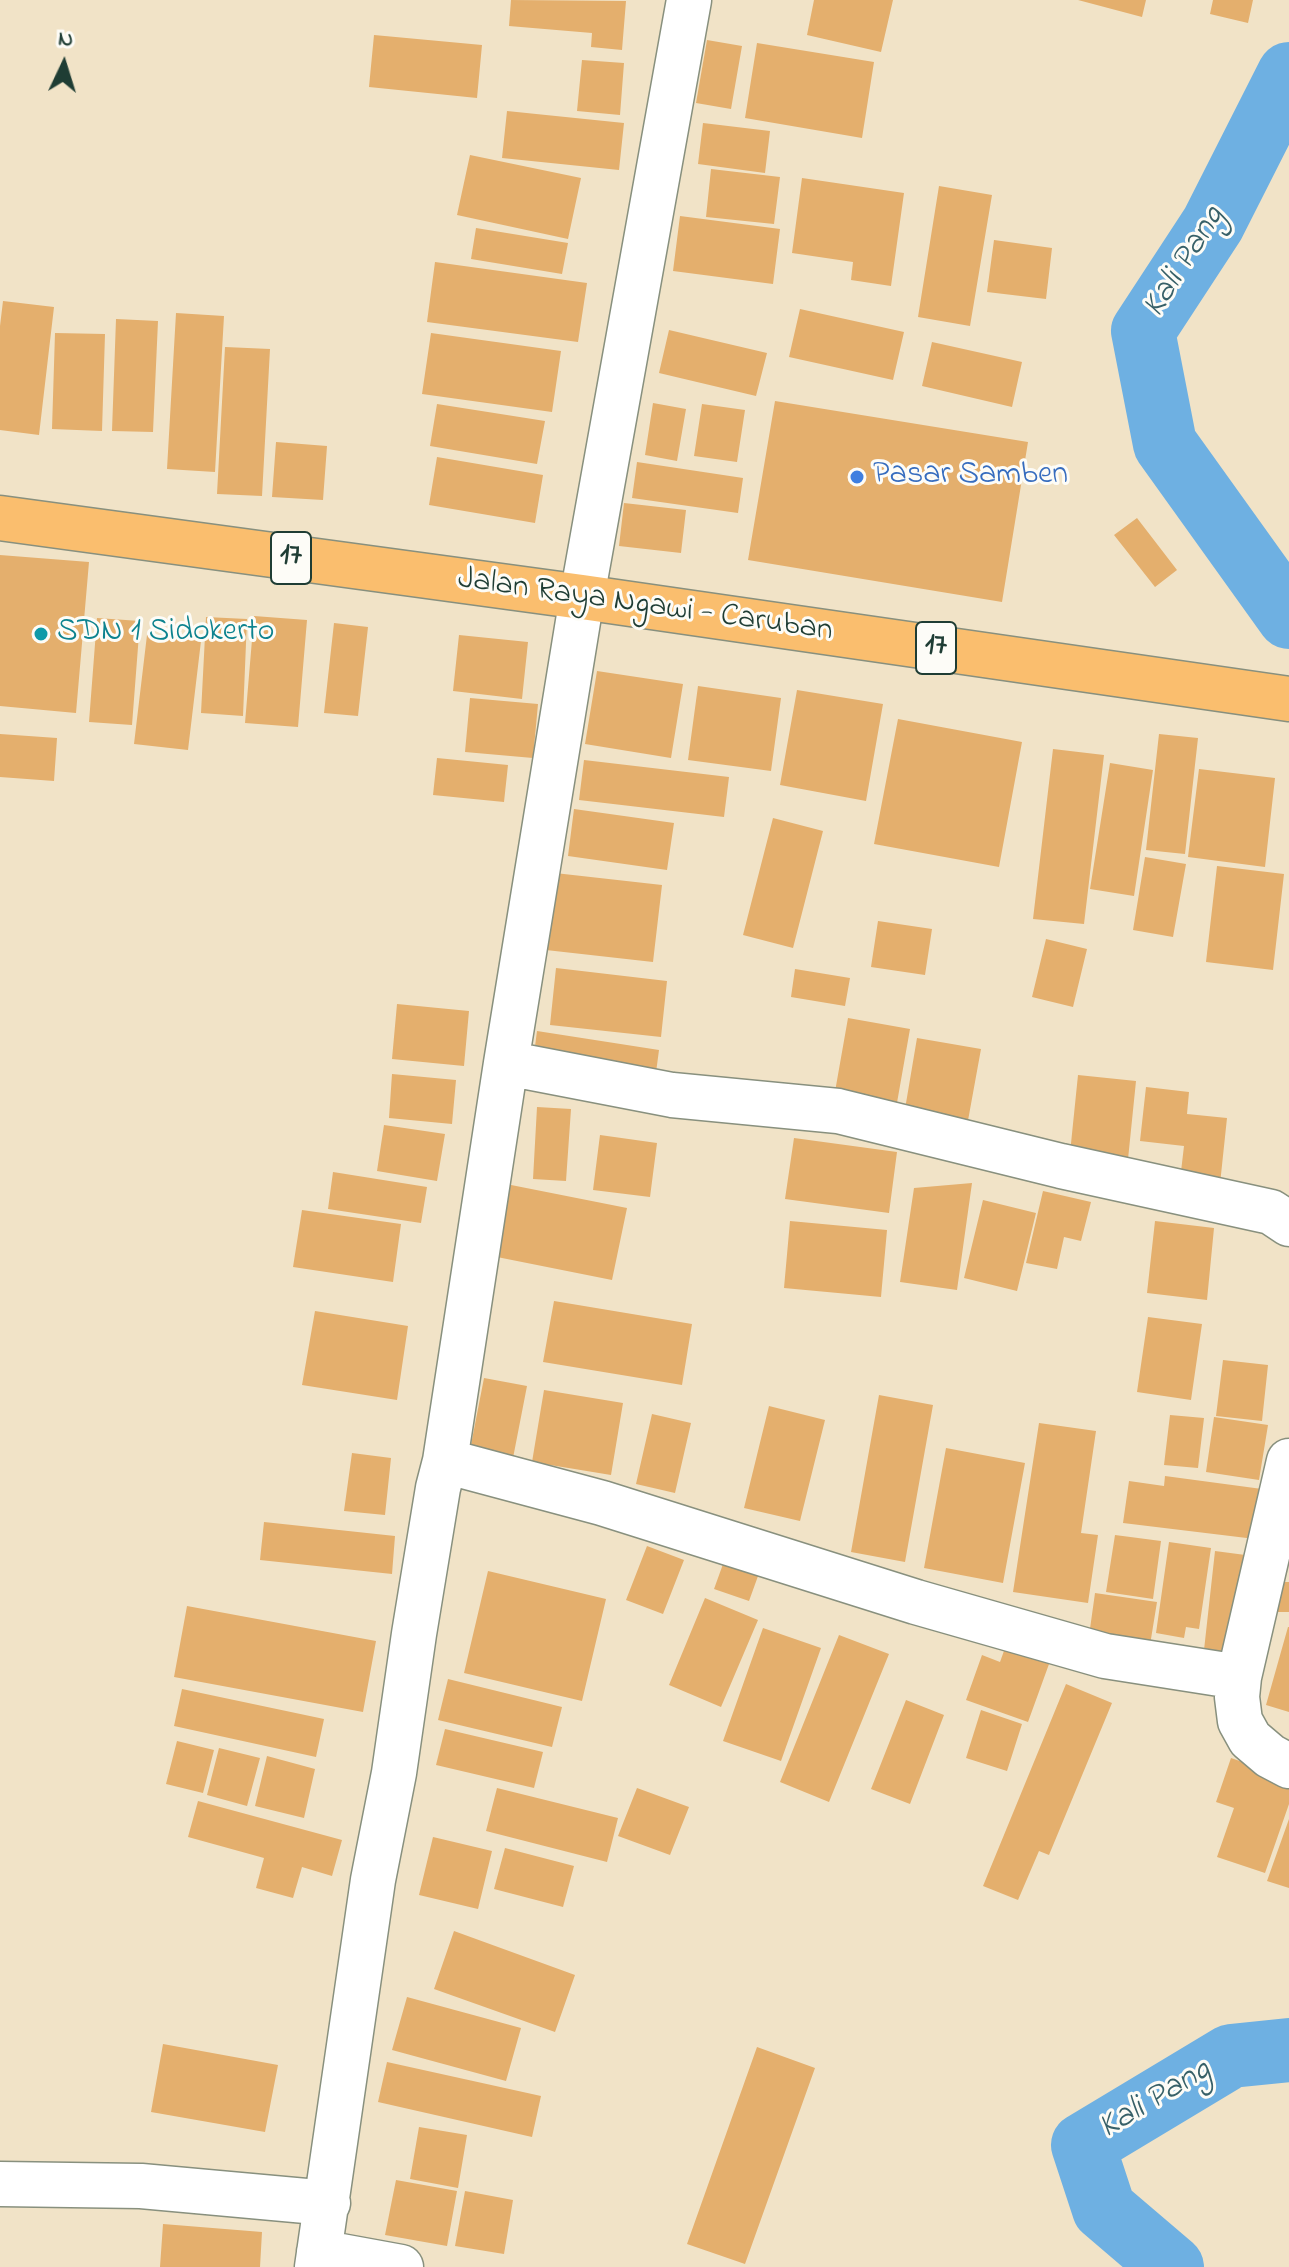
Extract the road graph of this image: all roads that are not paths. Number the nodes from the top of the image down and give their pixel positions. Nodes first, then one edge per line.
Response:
1 (689, 0) edge
2 (0, 518) edge
3 (582, 597) junction
4 (1289, 699) edge
5 (506, 1063) junction
6 (1289, 1224) edge
7 (445, 1461) junction
8 (1289, 1461) edge
9 (1239, 1677) junction
10 (1289, 1766) edge
11 (0, 2184) edge
12 (328, 2203) junction
13 (318, 2259) edge
14 (401, 2267) edge

1 - 3 street
2 - 3 highway, Jalan Raya Ngawi - Caruban / 17
3 - 4 highway, Jalan Raya Ngawi - Caruban / 17
3 - 5 street
5 - 6 street
5 - 7 street
7 - 9 street
7 - 12 street
8 - 9 street
9 - 10 street
11 - 12 street
12 - 13 street
13 - 14 street

